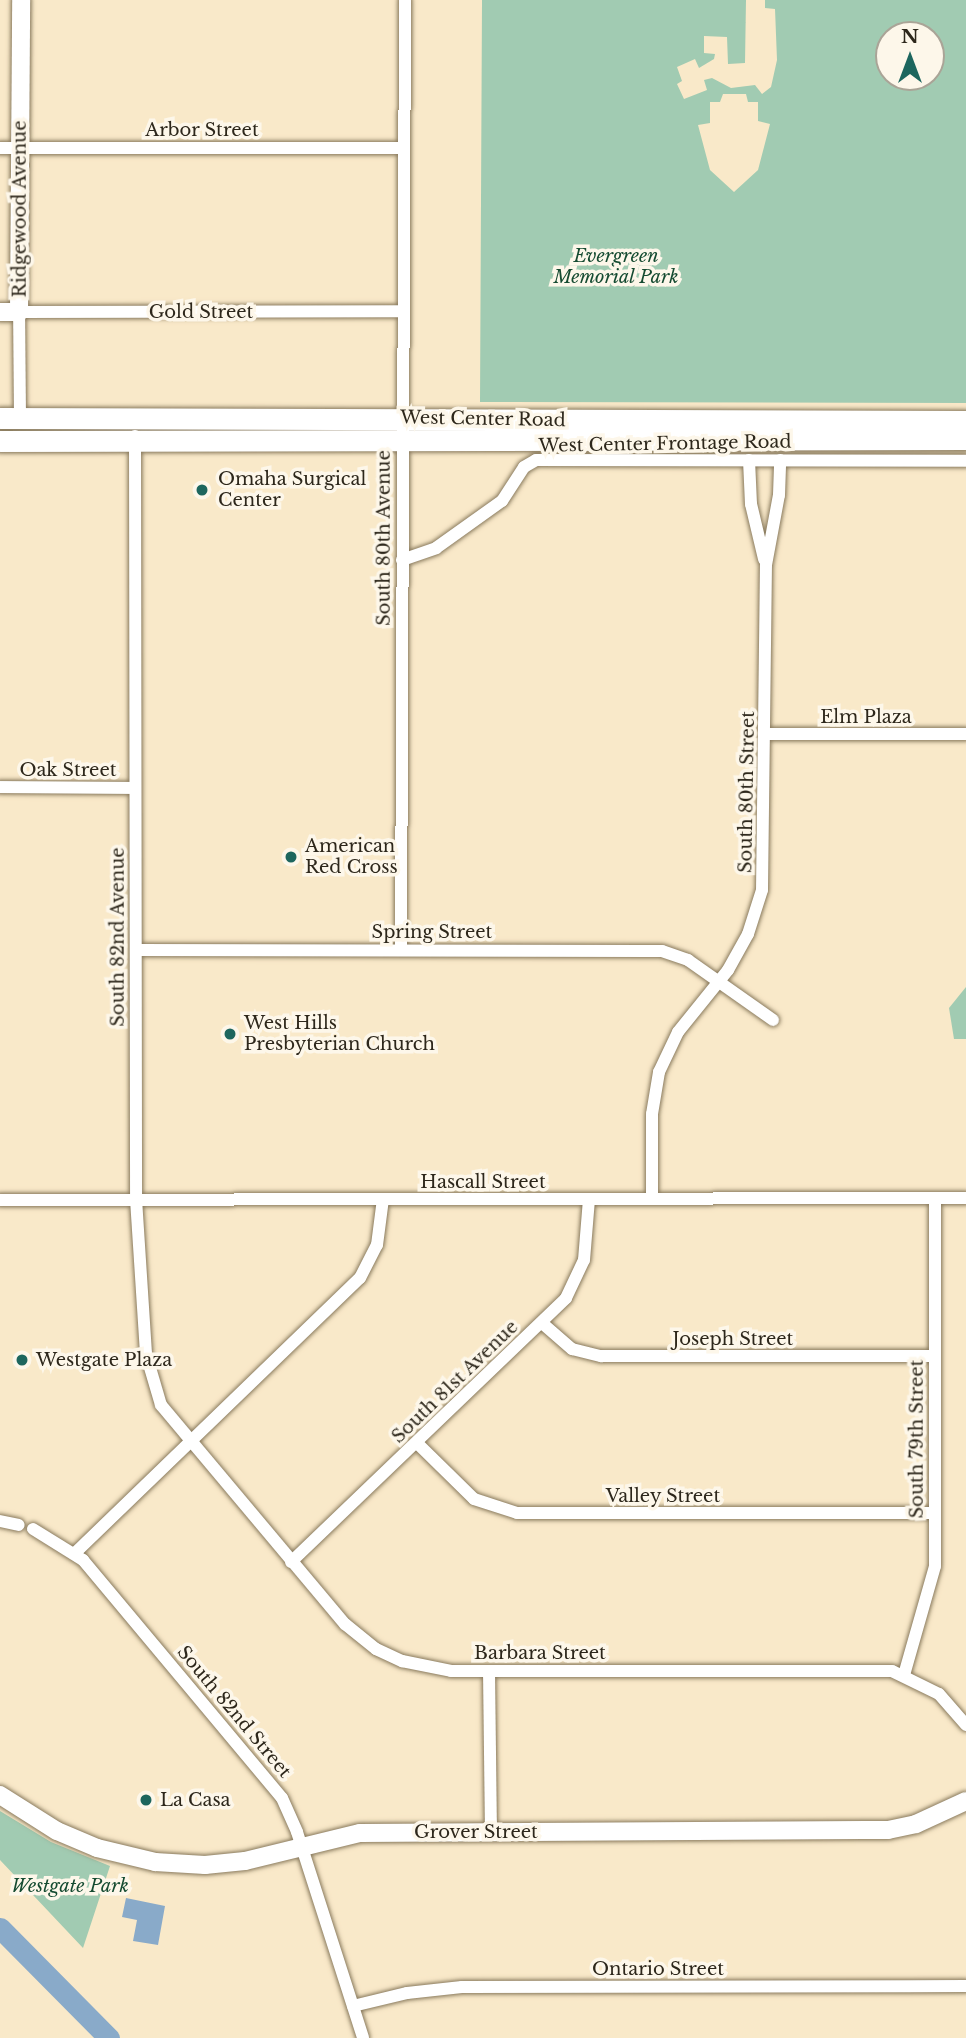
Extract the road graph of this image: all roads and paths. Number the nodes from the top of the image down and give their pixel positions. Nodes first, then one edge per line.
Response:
1 (21, 0) edge
2 (405, 0) edge
3 (0, 148) edge
4 (20, 148) junction
5 (404, 148) junction
6 (403, 311) junction
7 (0, 312) edge
8 (19, 312) junction
9 (10, 418) edge
10 (135, 418) junction
11 (401, 418) junction
12 (966, 421) edge
13 (966, 439) edge
14 (0, 440) edge
15 (135, 440) junction
16 (401, 442) junction
17 (749, 460) junction
18 (780, 460) junction
19 (966, 461) edge
20 (402, 560) junction
21 (766, 565) junction
22 (766, 734) junction
23 (966, 734) edge
24 (0, 787) edge
25 (135, 788) junction
26 (401, 949) junction
27 (135, 950) junction
28 (719, 982) junction
29 (773, 1020) dead end
30 (935, 1198) junction
31 (966, 1198) edge
32 (136, 1199) junction
33 (383, 1199) junction
34 (589, 1199) junction
35 (652, 1199) junction
36 (0, 1200) edge
37 (542, 1323) junction
38 (935, 1356) junction
39 (190, 1442) junction
40 (417, 1443) junction
41 (935, 1513) junction
42 (0, 1521) edge
43 (19, 1525) dead end
44 (33, 1529) dead end
45 (75, 1553) junction
46 (292, 1562) junction
47 (489, 1671) junction
48 (904, 1675) junction
49 (966, 1725) edge
50 (0, 1795) edge
51 (966, 1801) edge
52 (491, 1832) junction
53 (302, 1847) junction
54 (966, 1986) edge
55 (353, 2006) junction
56 (363, 2038) edge

1 - 4 street, Ridgewood Avenue
2 - 5 street, South 80th Avenue
3 - 4 street, Arbor Street
4 - 5 street, Arbor Street
4 - 8 street, Ridgewood Avenue
5 - 6 street, South 80th Avenue
6 - 8 street, Gold Street
6 - 11 street, South 80th Avenue
7 - 8 street, Gold Street
8 - 9 street, Ridgewood Avenue
9 - 10 main road, West Center Road
10 - 11 main road, West Center Road
10 - 15 street, South 82nd Avenue
11 - 12 main road, West Center Road
11 - 16 street, South 80th Avenue
13 - 16 main road, West Center Road
14 - 15 main road, West Center Road
15 - 16 main road, West Center Road
15 - 25 street, South 82nd Avenue
16 - 20 street, South 80th Avenue
17 - 18 street, West Center Frontage Road
17 - 20 street, West Center Frontage Road
17 - 21 street, South 80th Street
18 - 19 street, West Center Frontage Road
18 - 21 street, South 80th Street
20 - 26 street, South 80th Avenue
21 - 22 street, South 80th Street
22 - 23 street, Elm Plaza
22 - 28 street, South 80th Street
24 - 25 street, Oak Street
25 - 27 street, South 82nd Avenue
26 - 27 street, Spring Street
26 - 28 street, Spring Street
27 - 32 street, South 82nd Avenue
28 - 29 street, Spring Street
28 - 35 street, South 80th Street
30 - 31 street, Hascall Street
30 - 35 street, Hascall Street
30 - 38 street, South 79th Street
32 - 33 street, Hascall Street
32 - 36 street, Hascall Street
32 - 39 street, South 82nd Avenue
33 - 34 street, Hascall Street
33 - 39 street
34 - 35 street, Hascall Street
34 - 37 street, South 81st Avenue
37 - 38 street, Joseph Street
37 - 40 street, South 81st Avenue
38 - 41 street, South 79th Street
39 - 45 street
39 - 46 street, Barbara Street
40 - 41 street, Valley Street
40 - 46 street, South 81st Avenue
41 - 48 street, South 79th Street
42 - 43 street
44 - 45 street, South 82nd Street
45 - 53 street, South 82nd Street
46 - 47 street, Barbara Street
47 - 48 street, Barbara Street
47 - 52 street
48 - 49 street, Barbara Street
50 - 53 street, Grover Street
51 - 52 street, Grover Street
52 - 53 street, Grover Street
53 - 55 street, South 82nd Street
54 - 55 street, Ontario Street
55 - 56 street, South 82nd Street

